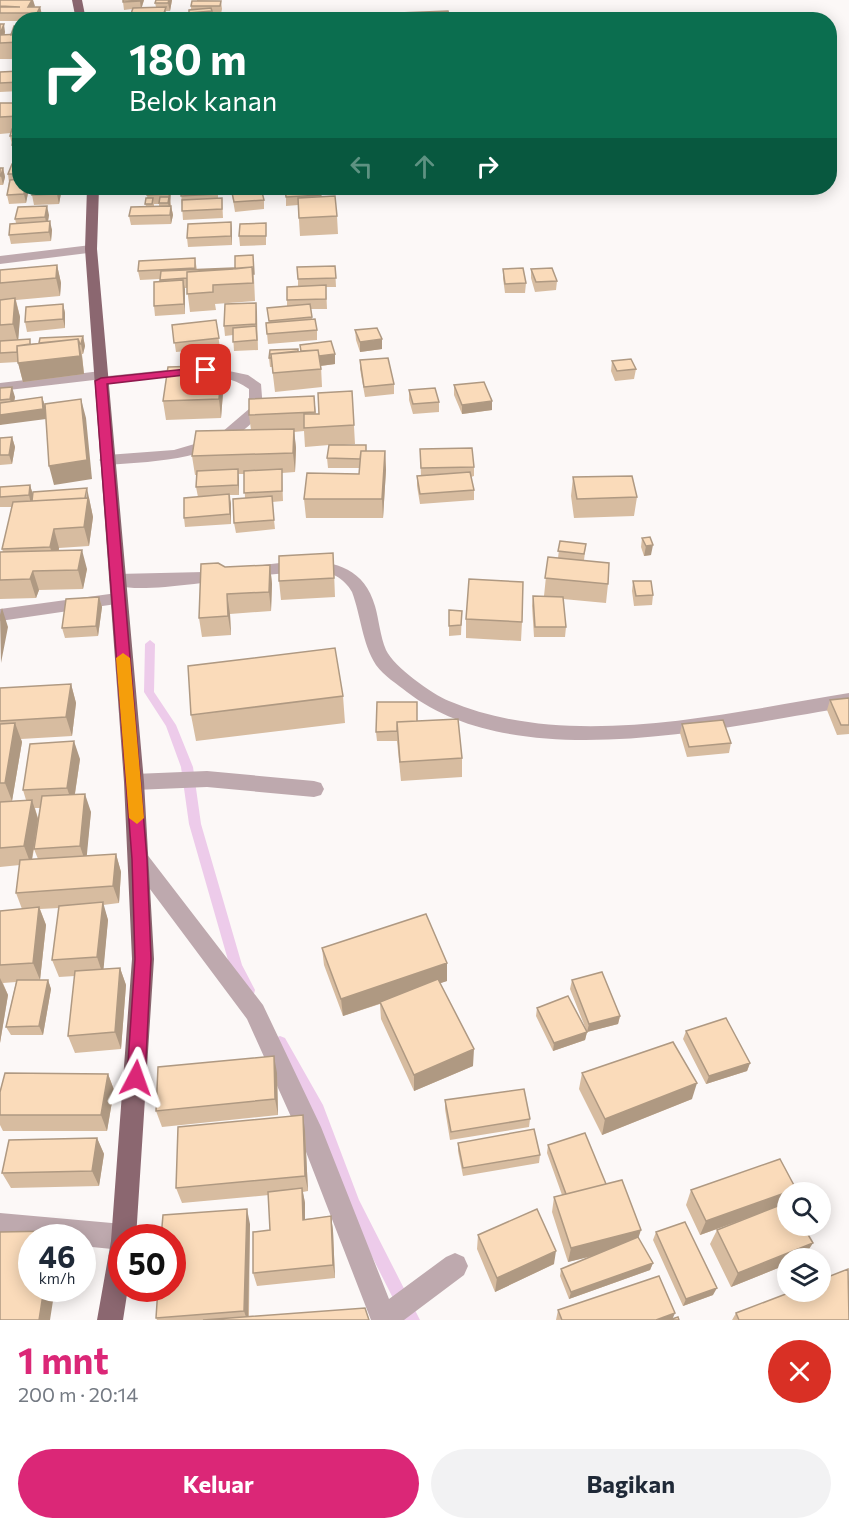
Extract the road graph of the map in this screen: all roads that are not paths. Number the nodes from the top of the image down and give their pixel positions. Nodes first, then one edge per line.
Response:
1 (93, 195) edge
2 (91, 249) junction
3 (0, 260) edge
4 (107, 379) junction
5 (0, 387) edge
6 (107, 460) junction
7 (124, 580) junction
8 (117, 599) junction
9 (0, 615) edge
10 (849, 700) edge
11 (134, 782) junction
12 (314, 789) dead end
13 (140, 859) junction
14 (123, 1224) edge
15 (0, 1226) edge
16 (108, 1238) edge
17 (455, 1266) dead end
18 (113, 1302) edge
19 (387, 1318) edge
20 (110, 1320) edge

1 - 2 main road
2 - 3 street
2 - 4 main road
4 - 5 street
4 - 6 main road
4 - 6 street
6 - 7 main road
7 - 8 main road
7 - 10 street
8 - 9 street
8 - 11 main road
11 - 12 street
11 - 13 main road
13 - 14 main road
13 - 19 street
15 - 16 street
17 - 19 street
18 - 20 main road

